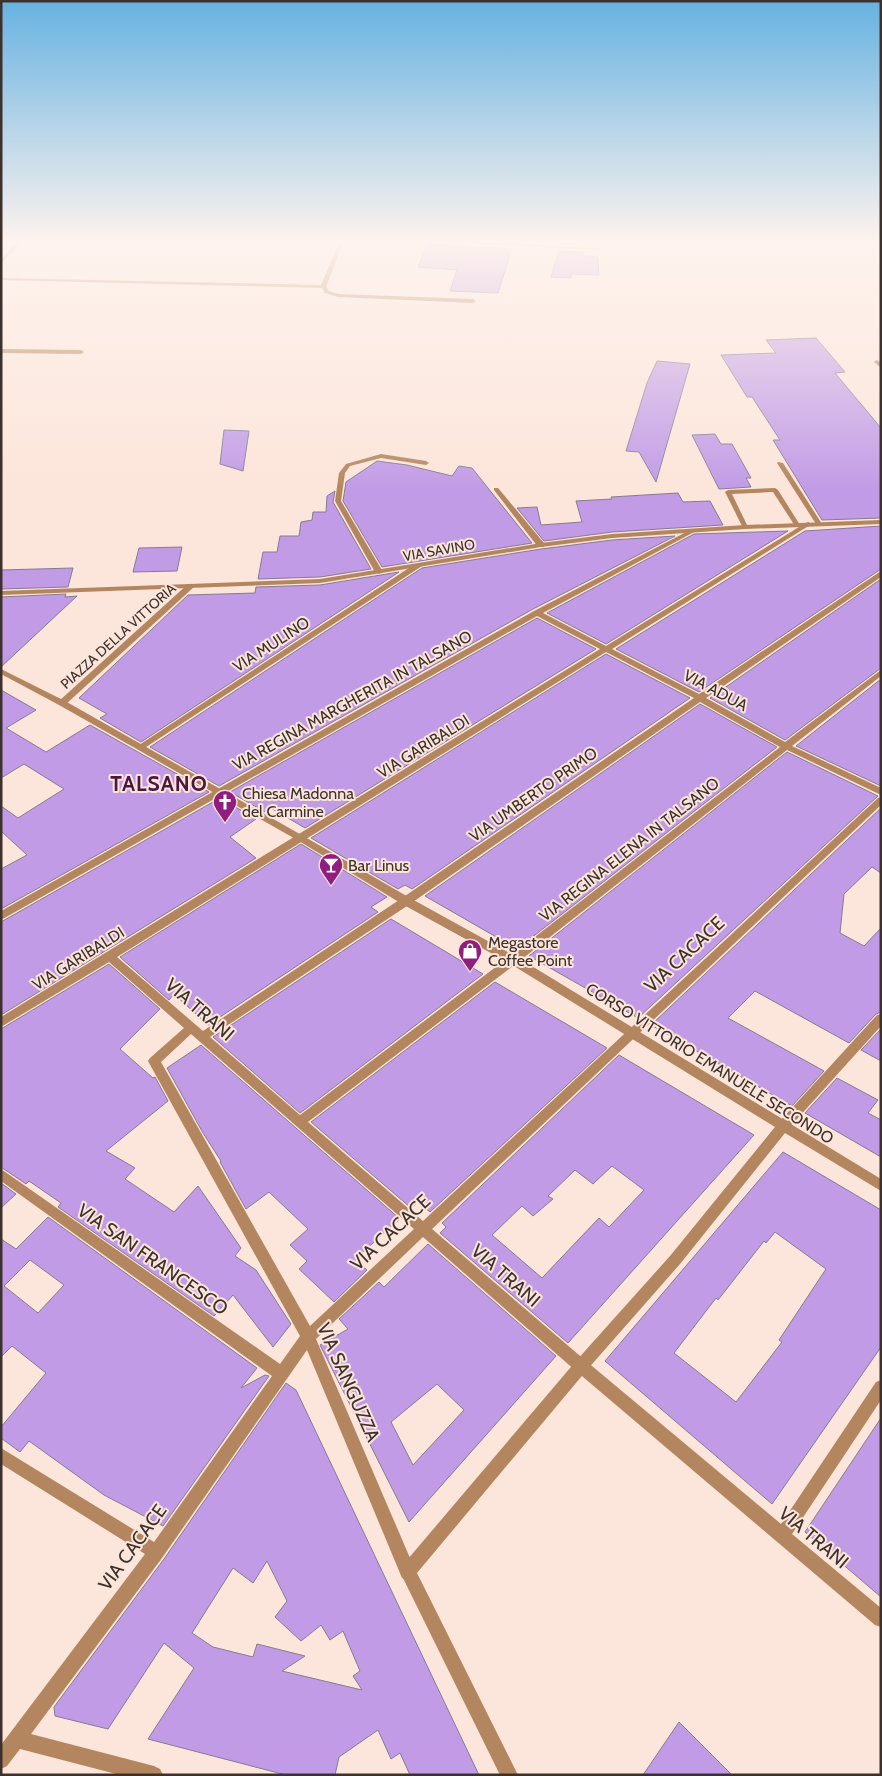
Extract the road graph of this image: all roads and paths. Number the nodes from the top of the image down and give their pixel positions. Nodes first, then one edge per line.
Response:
1 (1, 351) edge
2 (81, 352) dead end
3 (426, 463) dead end
4 (780, 463) dead end
5 (496, 489) dead end
6 (881, 522) edge
7 (808, 524) junction
8 (818, 524) junction
9 (797, 525) junction
10 (746, 527) junction
11 (694, 530) junction
12 (541, 545) junction
13 (418, 566) junction
14 (379, 572) junction
15 (881, 574) edge
16 (190, 586) junction
17 (1, 593) edge
18 (537, 613) junction
19 (605, 650) junction
20 (1, 672) edge
21 (881, 672) edge
22 (700, 698) junction
23 (62, 703) junction
24 (140, 747) junction
25 (787, 747) junction
26 (220, 792) junction
27 (881, 792) edge
28 (881, 800) edge
29 (302, 839) junction
30 (406, 901) junction
31 (1, 916) edge
32 (109, 956) junction
33 (513, 960) junction
34 (881, 1018) edge
35 (1, 1023) edge
36 (191, 1028) junction
37 (631, 1032) junction
38 (202, 1037) junction
39 (299, 1122) junction
40 (784, 1125) junction
41 (1, 1174) edge
42 (881, 1186) edge
43 (424, 1230) junction
44 (308, 1337) junction
45 (581, 1366) junction
46 (282, 1374) junction
47 (881, 1387) edge
48 (1, 1455) edge
49 (782, 1536) junction
50 (156, 1552) junction
51 (408, 1572) junction
52 (881, 1619) edge
53 (16, 1739) junction
54 (1, 1760) edge
55 (154, 1775) edge
56 (509, 1775) edge

1 - 2 street
3 - 14 street
4 - 8 street
5 - 12 street
6 - 8 street, VIA SAVINO
7 - 8 street, VIA SAVINO
7 - 9 street, VIA SAVINO
7 - 19 street, VIA GARIBALDI
9 - 10 street, VIA SAVINO
9 - 10 street
10 - 11 street, VIA SAVINO
11 - 12 street, VIA SAVINO
11 - 18 street, VIA REGINA MARGHERITA IN TALSANO
12 - 13 street, VIA SAVINO
13 - 14 street, VIA SAVINO
13 - 24 street, VIA MULINO
14 - 16 street, VIA SAVINO
15 - 22 street, VIA UMBERTO PRIMO
16 - 17 street, VIA SAVINO
16 - 23 street, PIAZZA DELLA VITTORIA
18 - 19 street, VIA ADUA
18 - 26 street, VIA REGINA MARGHERITA IN TALSANO
19 - 22 street, VIA ADUA
19 - 29 street, VIA GARIBALDI
20 - 23 street, CORSO VITTORIO EMANUELE SECONDO
21 - 25 street, VIA REGINA ELENA IN TALSANO
22 - 25 street, VIA ADUA
22 - 30 street, VIA UMBERTO PRIMO
23 - 24 street, CORSO VITTORIO EMANUELE SECONDO
24 - 26 street, CORSO VITTORIO EMANUELE SECONDO
25 - 27 street, VIA ADUA
25 - 33 street, VIA REGINA ELENA IN TALSANO
26 - 29 street, CORSO VITTORIO EMANUELE SECONDO
26 - 31 street, VIA REGINA MARGHERITA IN TALSANO
28 - 37 street, VIA CACACE
29 - 30 street, CORSO VITTORIO EMANUELE SECONDO
29 - 32 street, VIA GARIBALDI
30 - 33 street, CORSO VITTORIO EMANUELE SECONDO
30 - 38 street, VIA UMBERTO PRIMO
32 - 35 street, VIA GARIBALDI
32 - 36 street, VIA TRANI
33 - 37 street, CORSO VITTORIO EMANUELE SECONDO
33 - 39 street, VIA REGINA ELENA IN TALSANO
34 - 40 street
36 - 38 street, VIA TRANI
36 - 44 street, VIA SANGUZZA
37 - 40 street, CORSO VITTORIO EMANUELE SECONDO
37 - 43 street, VIA CACACE
38 - 39 street, VIA TRANI
39 - 43 street, VIA TRANI
40 - 42 street, CORSO VITTORIO EMANUELE SECONDO
40 - 45 street
41 - 46 street, VIA SAN FRANCESCO
43 - 44 street, VIA CACACE
43 - 45 street, VIA TRANI
44 - 46 street, VIA CACACE
44 - 51 street, VIA SANGUZZA
45 - 49 street, VIA TRANI
45 - 51 street
46 - 50 street, VIA CACACE
47 - 49 street
48 - 50 street
49 - 52 street, VIA TRANI
50 - 53 street, VIA CACACE
51 - 56 street, VIA SANGUZZA
53 - 54 street, VIA CACACE
53 - 55 street

